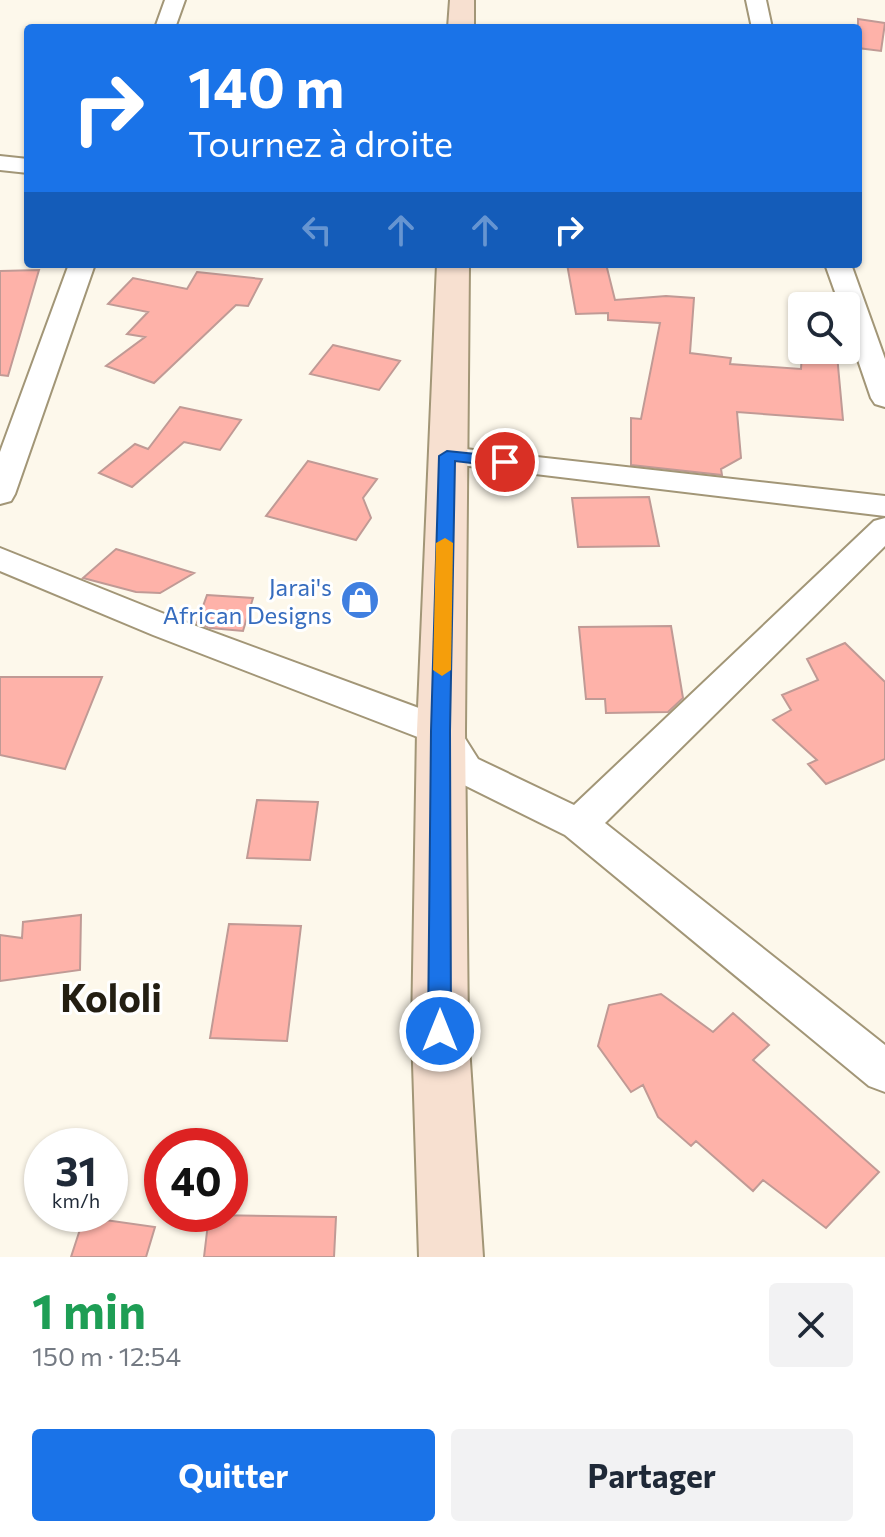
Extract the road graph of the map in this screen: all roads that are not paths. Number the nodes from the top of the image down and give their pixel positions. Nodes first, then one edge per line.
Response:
1 (175, 0) edge
2 (462, 0) edge
3 (756, 0) edge
4 (166, 24) edge
5 (461, 24) edge
6 (761, 24) edge
7 (0, 163) edge
8 (24, 166) edge
9 (81, 268) edge
10 (453, 268) edge
11 (839, 268) edge
12 (885, 398) edge
13 (447, 456) junction
14 (0, 494) edge
15 (885, 506) edge
16 (885, 528) edge
17 (0, 559) edge
18 (441, 731) junction
19 (579, 824) junction
20 (885, 1072) edge
21 (451, 1257) edge

1 - 4 street
2 - 5 street
3 - 6 street
7 - 8 street
9 - 14 street
10 - 13 street
11 - 12 street
13 - 15 street
13 - 18 street
16 - 19 street
17 - 18 street
18 - 19 street
18 - 21 street
19 - 20 street

